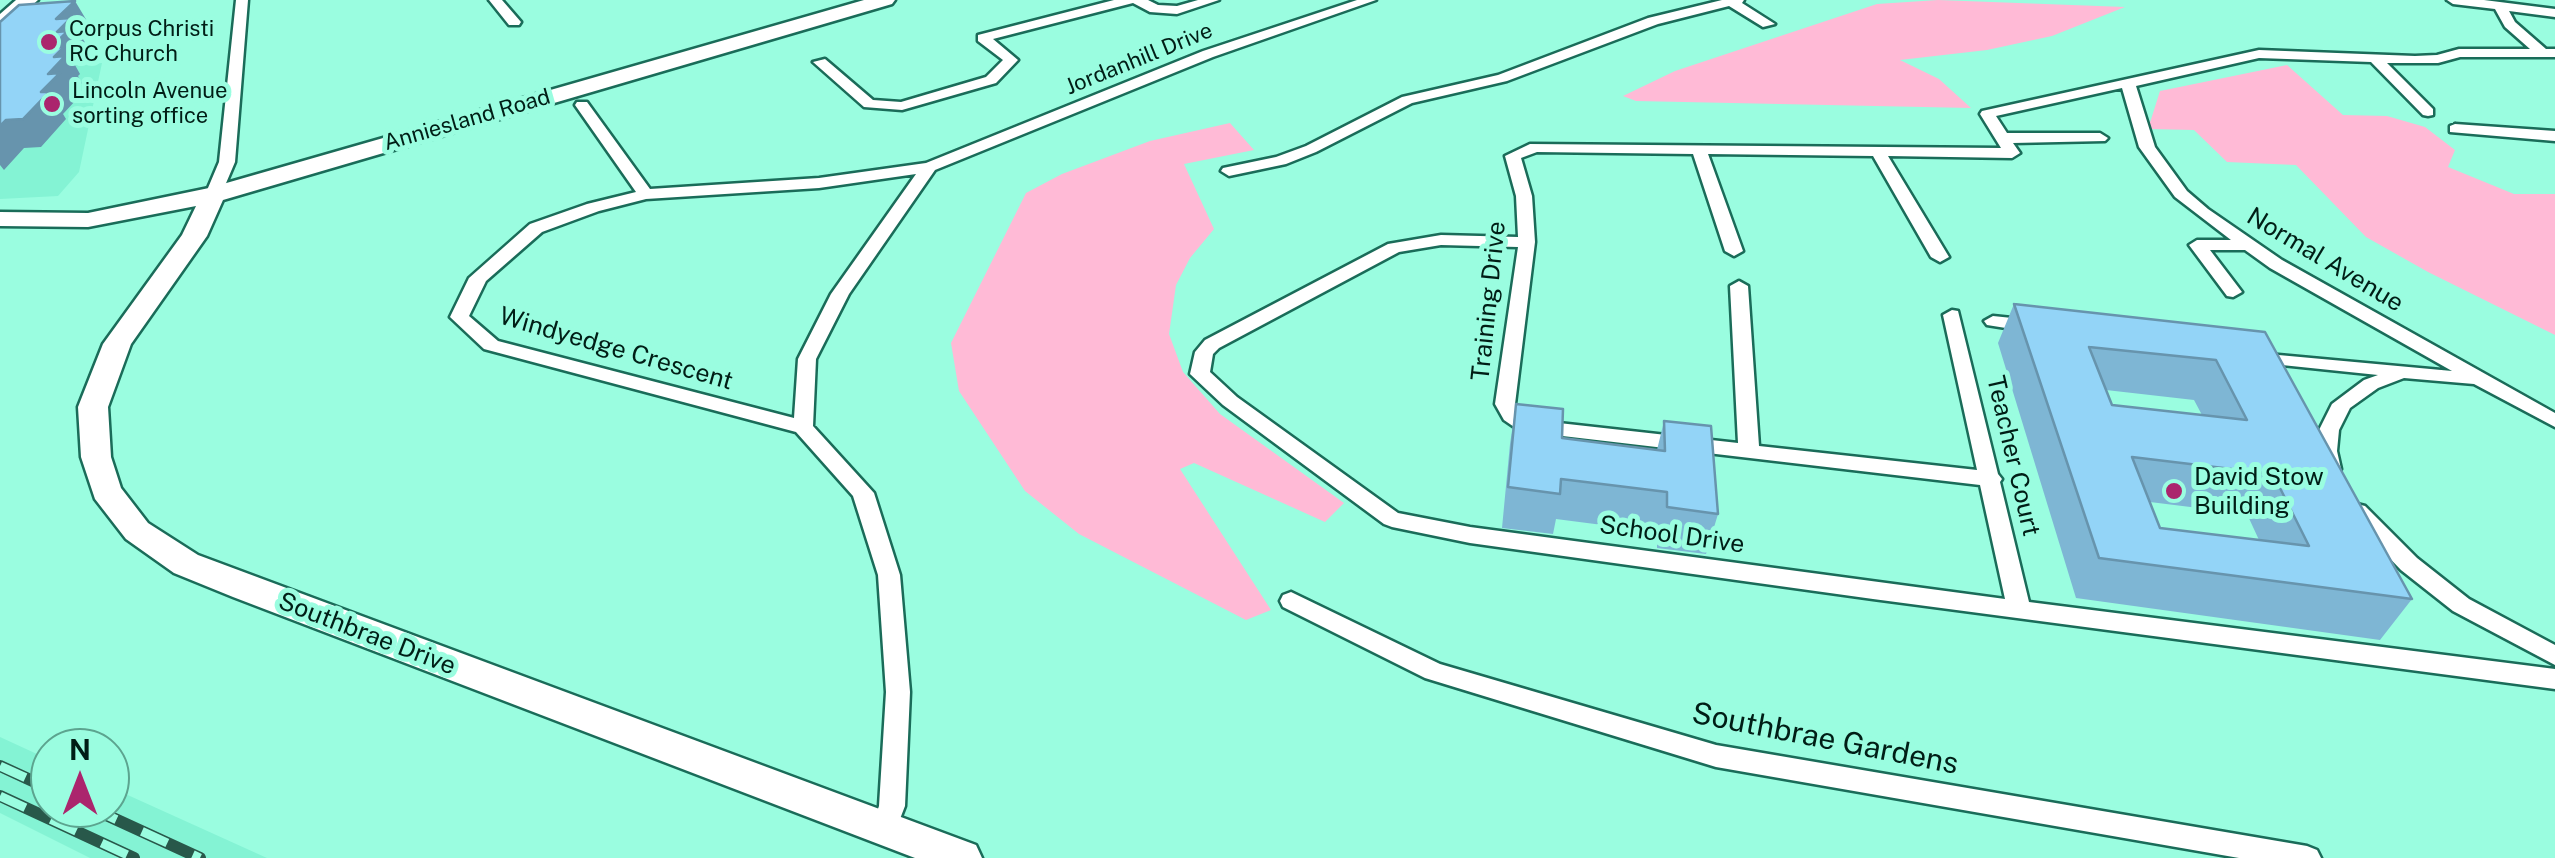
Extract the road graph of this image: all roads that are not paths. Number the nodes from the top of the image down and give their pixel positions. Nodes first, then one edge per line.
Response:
1 (28, 0) edge
2 (242, 0) edge
3 (495, 0) edge
4 (850, 0) edge
5 (886, 0) edge
6 (1129, 0) edge
7 (1138, 0) edge
8 (1213, 0) edge
9 (1370, 0) edge
10 (2453, 0) edge
11 (1735, 1) edge
12 (2500, 9) junction
13 (2555, 13) edge
14 (514, 22) dead end
15 (0, 24) edge
16 (1768, 24) dead end
17 (2550, 54) edge
18 (2374, 58) junction
19 (820, 62) dead end
20 (2128, 84) junction
21 (582, 105) dead end
22 (2428, 112) dead end
23 (2455, 128) dead end
24 (2555, 136) edge
25 (2003, 138) junction
26 (2100, 138) dead end
27 (1699, 150) junction
28 (1876, 150) junction
29 (1280, 161) junction
30 (929, 168) junction
31 (1229, 171) dead end
32 (1294, 177) dead end
33 (217, 187) junction
34 (646, 194) junction
35 (0, 219) edge
36 (1527, 242) junction
37 (2249, 244) junction
38 (1734, 252) dead end
39 (1940, 258) dead end
40 (1739, 286) dead end
41 (2234, 292) dead end
42 (1952, 315) dead end
43 (1993, 321) dead end
44 (2052, 329) edge
45 (2226, 352) edge
46 (2407, 372) junction
47 (2480, 380) junction
48 (2555, 421) edge
49 (804, 427) junction
50 (1748, 452) junction
51 (1992, 480) junction
52 (1291, 601) dead end
53 (2019, 610) junction
54 (2555, 656) edge
55 (2555, 679) edge
56 (884, 828) junction
57 (962, 858) edge
58 (2308, 858) edge

1 - 15 street
2 - 33 street
3 - 14 street
4 - 33 street, Anniesland Road
5 - 33 street, Anniesland Road
6 - 19 street
7 - 8 street
9 - 30 street, Jordanhill Drive
10 - 12 street
11 - 16 street
11 - 29 street
12 - 13 street
12 - 17 street
17 - 18 street
18 - 20 street
18 - 22 street
20 - 25 street
20 - 37 street, Normal Avenue
21 - 34 street
23 - 24 street
25 - 26 street
25 - 28 street, Training Drive
27 - 28 street, Training Drive
27 - 36 street, Training Drive
27 - 38 street
28 - 39 street
29 - 31 street
29 - 32 street
30 - 34 street, Windyedge Crescent
30 - 49 street
33 - 35 street, Anniesland Road
33 - 56 street, Southbrae Drive
34 - 49 street, Windyedge Crescent
36 - 50 street, Training Drive
36 - 53 street, School Drive
37 - 41 street
37 - 47 street, Normal Avenue
40 - 50 street
42 - 51 street, Teacher Court
43 - 44 street
45 - 46 street
46 - 47 street
46 - 54 street
47 - 48 street, Normal Avenue
49 - 56 street
50 - 51 street, Training Drive
51 - 53 street, Teacher Court
52 - 58 street, Southbrae Gardens
53 - 55 street, School Drive
56 - 57 street, Southbrae Drive

